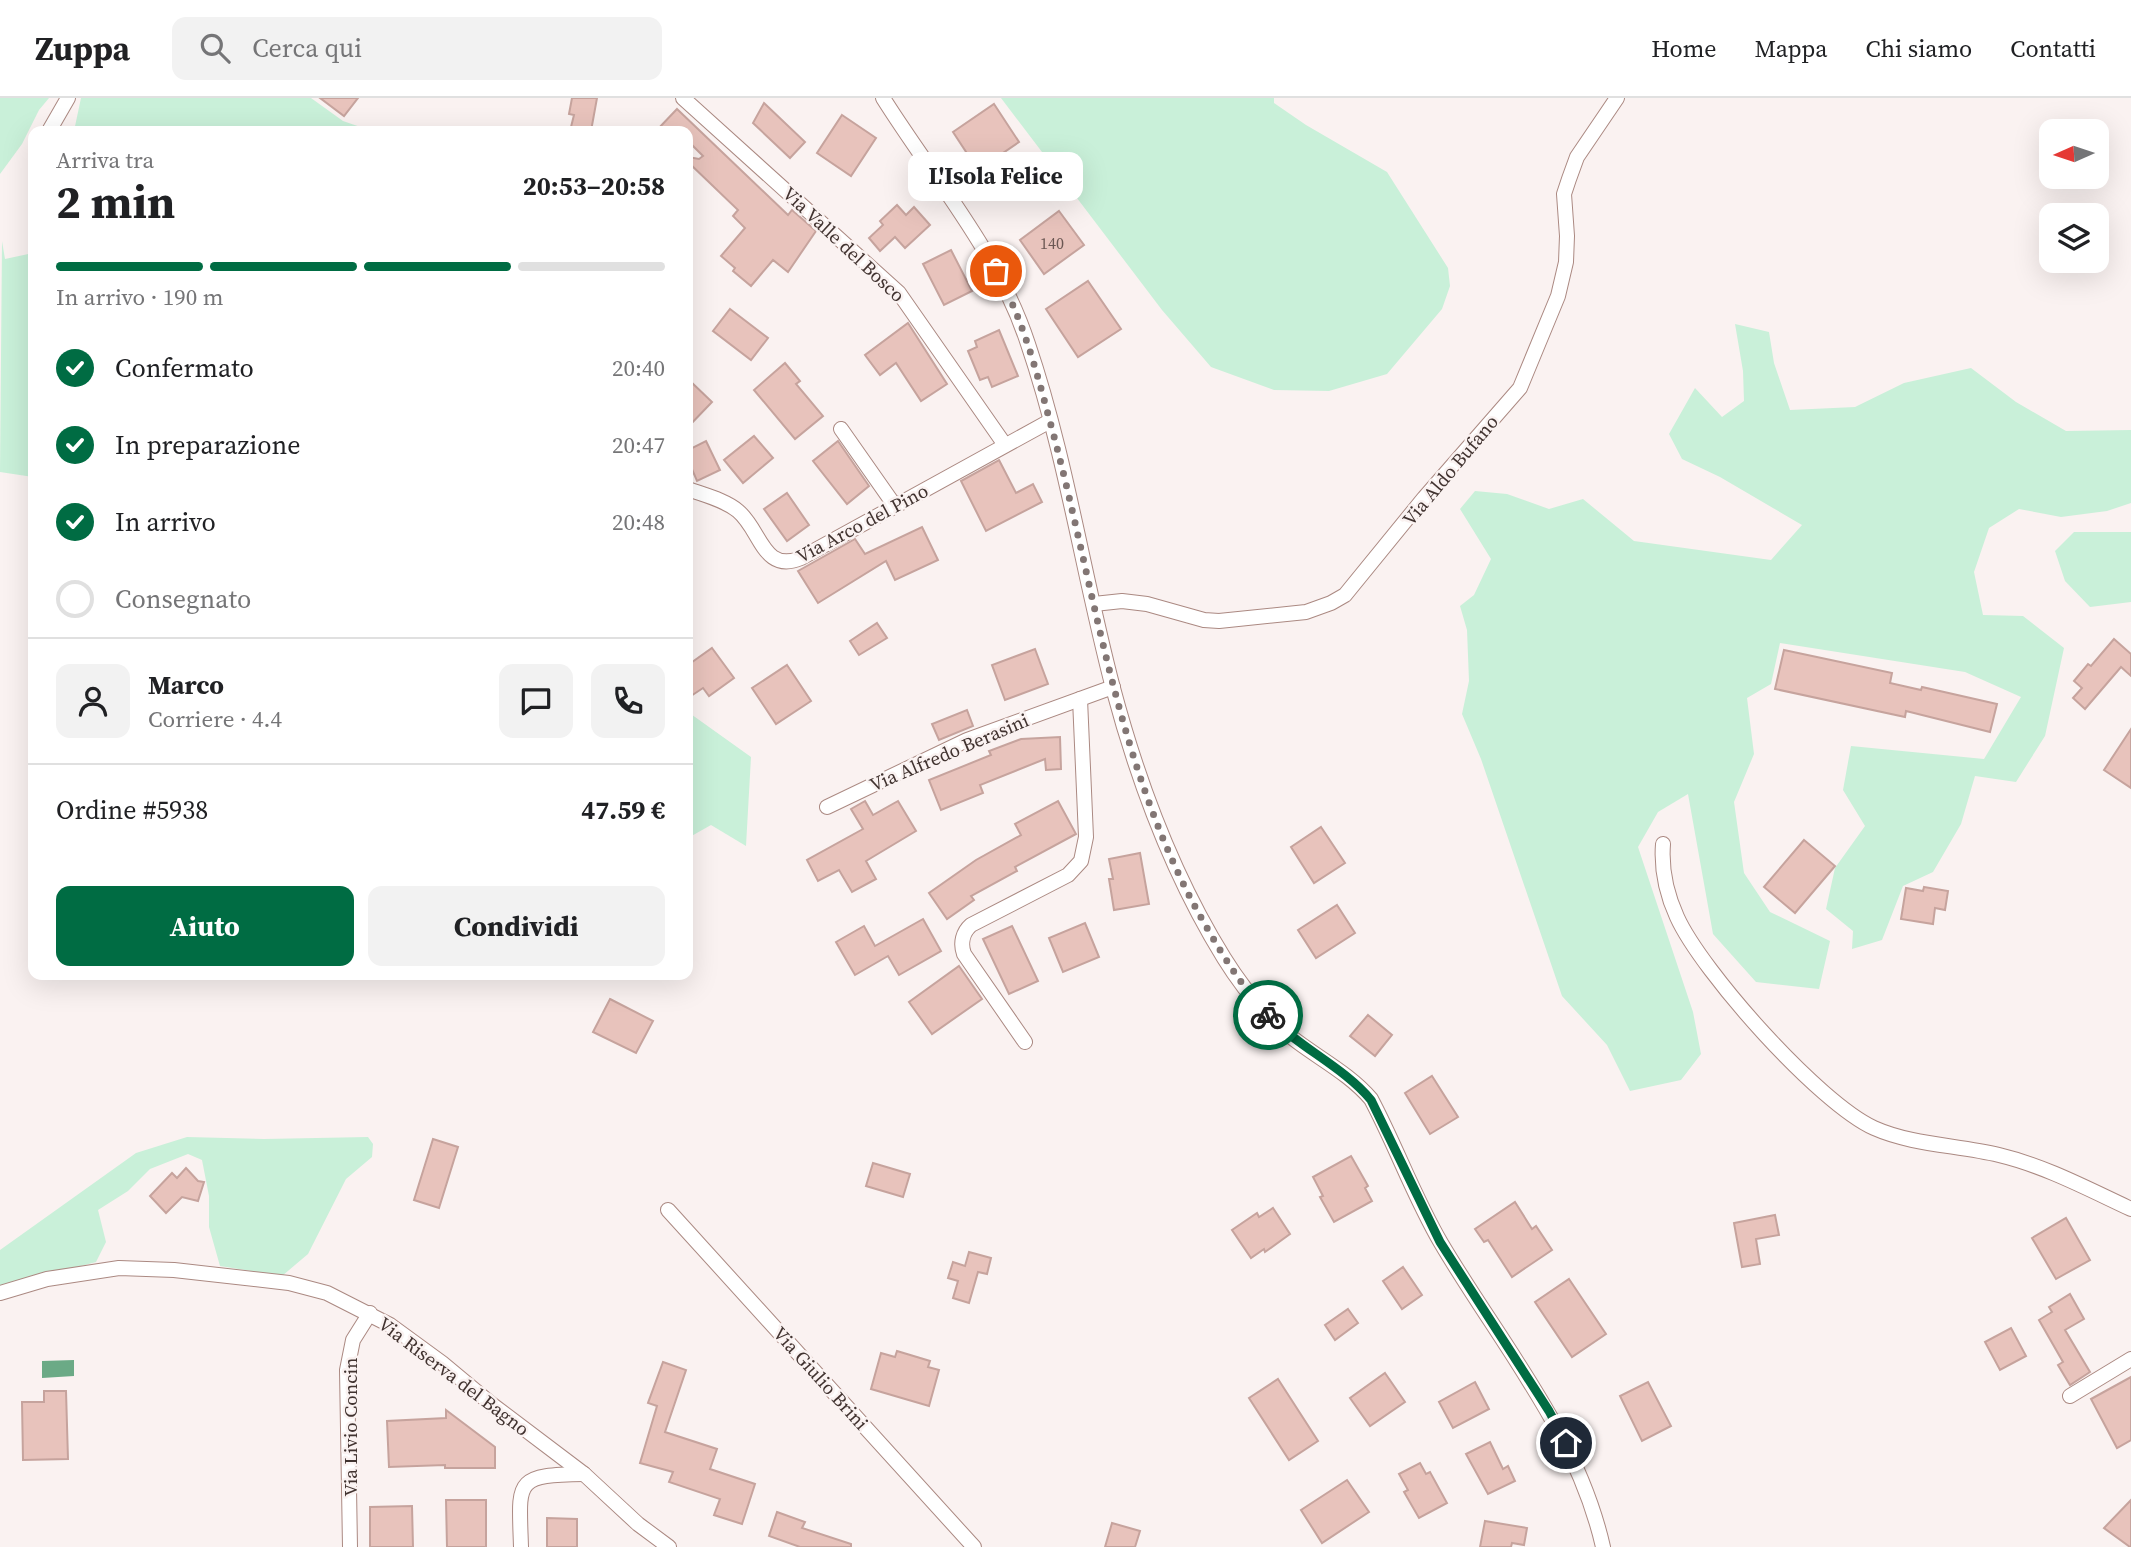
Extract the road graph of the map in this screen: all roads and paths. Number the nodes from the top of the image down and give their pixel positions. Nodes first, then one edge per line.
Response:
1 (68, 98) edge
2 (683, 98) edge
3 (883, 98) edge
4 (1617, 98) edge
5 (52, 126) edge
6 (1049, 421) junction
7 (841, 429) dead end
8 (1005, 445) junction
9 (693, 491) edge
10 (895, 506) junction
11 (1094, 604) junction
12 (1113, 687) junction
13 (1080, 699) junction
14 (827, 807) dead end
15 (1663, 844) dead end
16 (1025, 1042) dead end
17 (2131, 1209) edge
18 (668, 1210) dead end
19 (0, 1293) edge
20 (370, 1313) junction
21 (2131, 1359) edge
22 (2070, 1396) dead end
23 (584, 1474) junction
24 (350, 1547) edge
25 (521, 1547) edge
26 (669, 1547) edge
27 (974, 1547) edge
28 (1603, 1547) edge

1 - 5 street
2 - 8 street, Via Valle del Bosco
3 - 6 street
4 - 11 street, Via Aldo Bufano
6 - 8 street, Via Arco del Pino
6 - 11 street
7 - 10 street
8 - 10 street, Via Arco del Pino
9 - 10 street, Via Arco del Pino
11 - 12 street
12 - 13 street, Via Alfredo Berasini
12 - 28 street
13 - 14 street, Via Alfredo Berasini
13 - 16 street
15 - 17 street
18 - 27 street, Via Giulio Brini
19 - 20 street, Via Riserva del Bagno
20 - 23 street, Via Riserva del Bagno
20 - 24 street, Via Livio Concin
21 - 22 street
23 - 25 street
23 - 26 street, Via Riserva del Bagno

